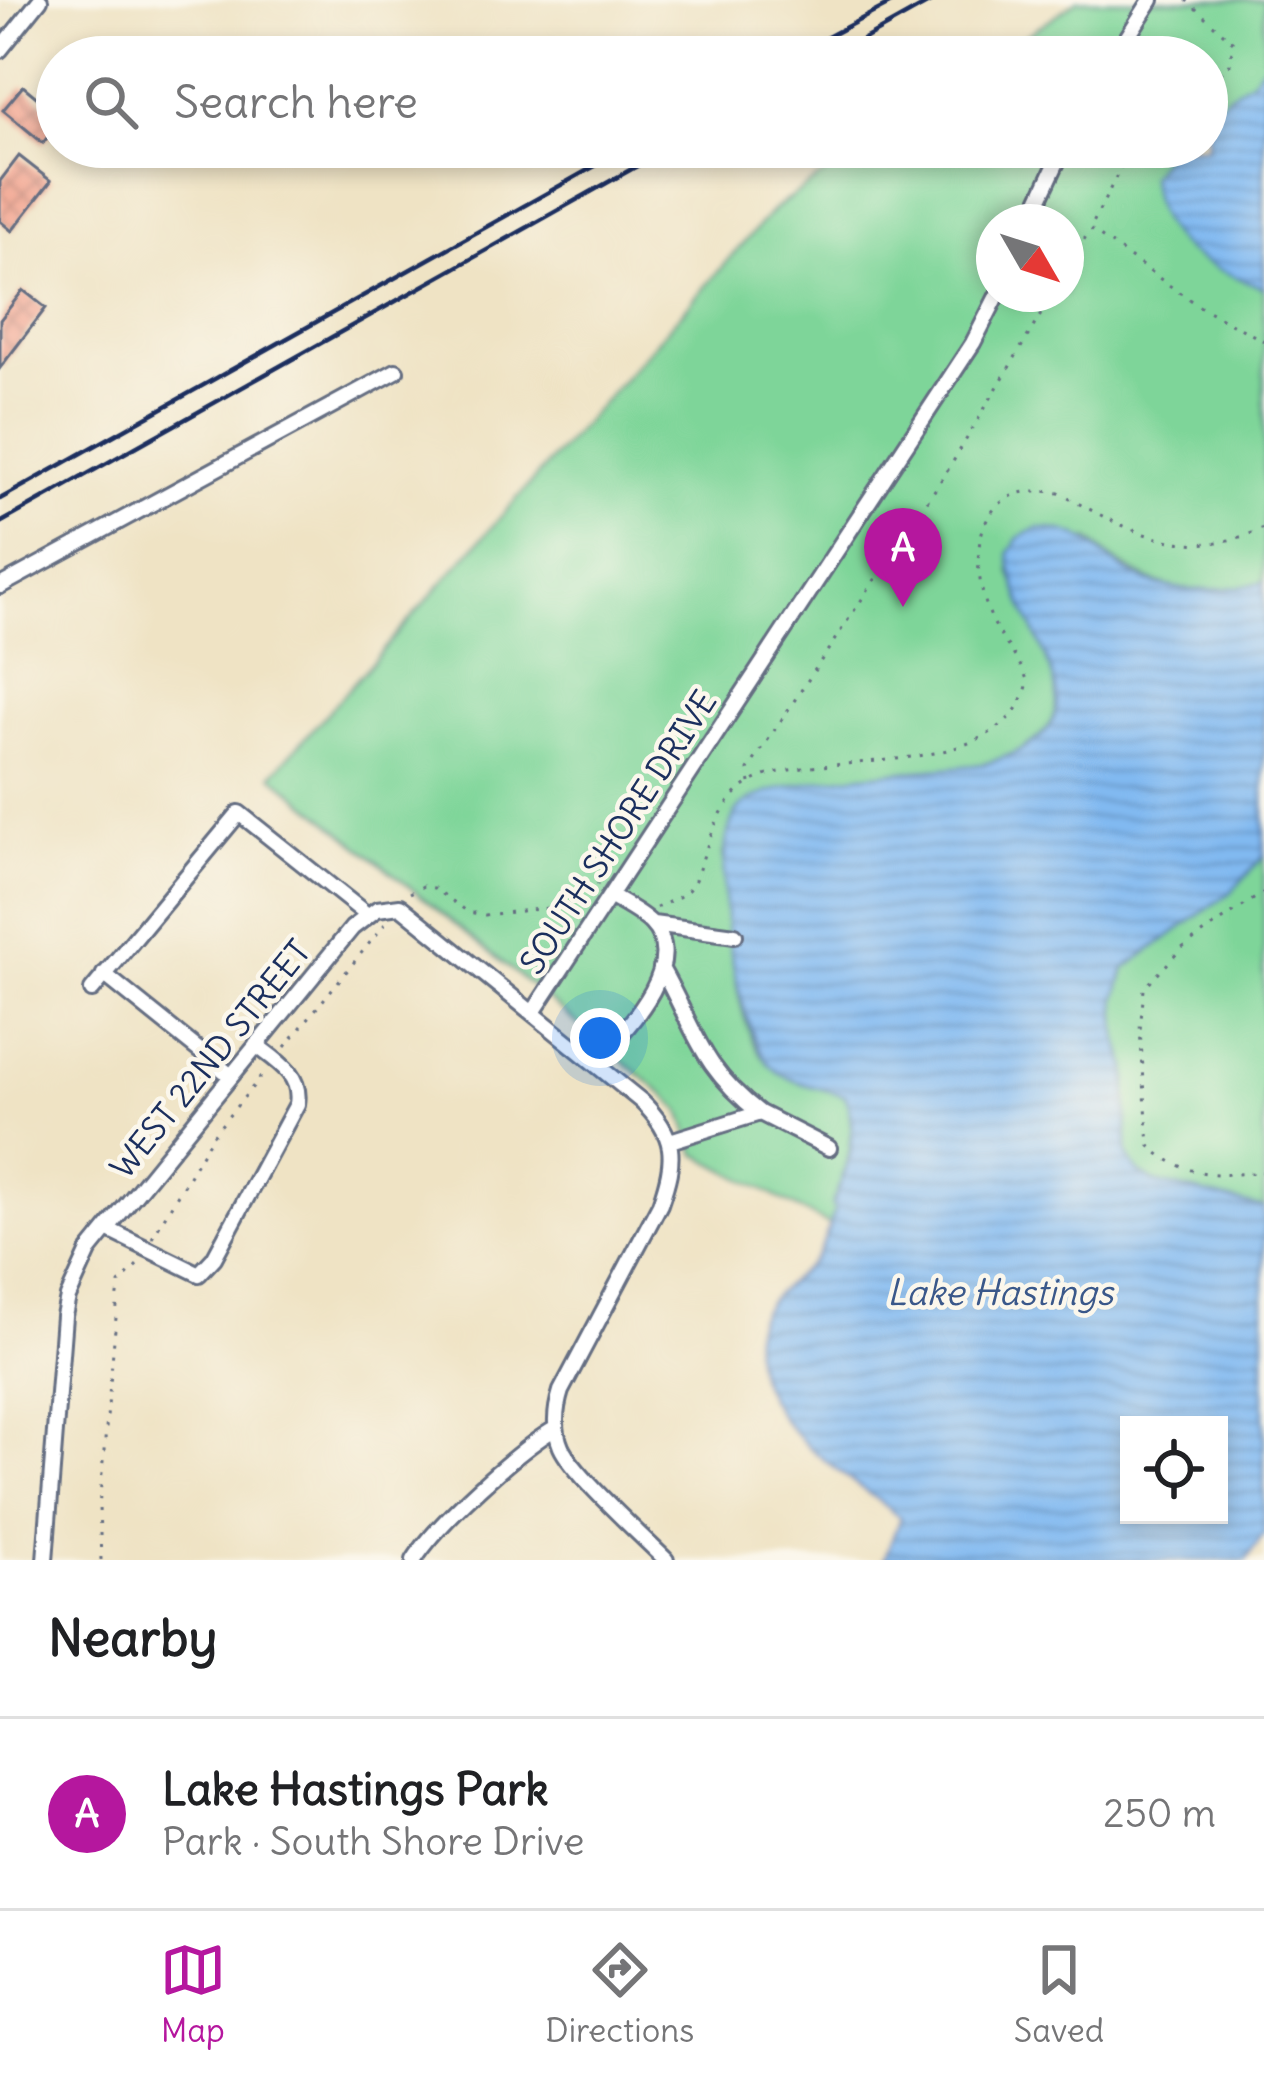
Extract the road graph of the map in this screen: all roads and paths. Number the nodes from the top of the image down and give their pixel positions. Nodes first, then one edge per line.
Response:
1 (40, 0) edge
2 (1151, 0) edge
3 (1186, 0) edge
4 (1128, 36) edge
5 (1226, 36) edge
6 (1228, 38) edge
7 (0, 50) edge
8 (1228, 66) edge
9 (1054, 168) edge
10 (1121, 168) edge
11 (1037, 204) edge
12 (1090, 229) junction
13 (1084, 240) edge
14 (989, 312) edge
15 (1042, 312) edge
16 (1264, 340) edge
17 (396, 371) dead end
18 (1264, 527) edge
19 (0, 586) edge
20 (750, 783) junction
21 (1264, 892) edge
22 (610, 896) junction
23 (361, 919) junction
24 (647, 920) junction
25 (735, 935) dead end
26 (661, 968) junction
27 (104, 974) junction
28 (92, 990) dead end
29 (534, 1011) junction
30 (256, 1046) junction
31 (595, 1063) junction
32 (231, 1076) junction
33 (760, 1113) junction
34 (670, 1141) junction
35 (829, 1148) dead end
36 (1264, 1172) edge
37 (107, 1229) junction
38 (556, 1428) junction
39 (45, 1560) edge
40 (414, 1560) edge
41 (666, 1560) edge

1 - 7 street
2 - 4 street
3 - 5 path
6 - 8 path
9 - 11 street
10 - 12 path
12 - 13 path
12 - 16 path
14 - 22 street, SOUTH SHORE DRIVE
15 - 20 path
17 - 19 street
18 - 20 path
20 - 24 path
21 - 36 path
22 - 24 street
22 - 29 street, SOUTH SHORE DRIVE
23 - 27 street
23 - 29 street
23 - 30 street, WEST 22ND STREET
24 - 25 street
24 - 26 street
26 - 31 street
26 - 33 street
27 - 28 street
27 - 32 street
29 - 31 street, SOUTH SHORE DRIVE
30 - 32 street, WEST 22ND STREET
30 - 37 street
31 - 34 street, SOUTH SHORE DRIVE
32 - 37 street, WEST 22ND STREET
33 - 34 street
33 - 35 street
34 - 38 street
37 - 39 street, WEST 22ND STREET
38 - 40 street
38 - 41 street

